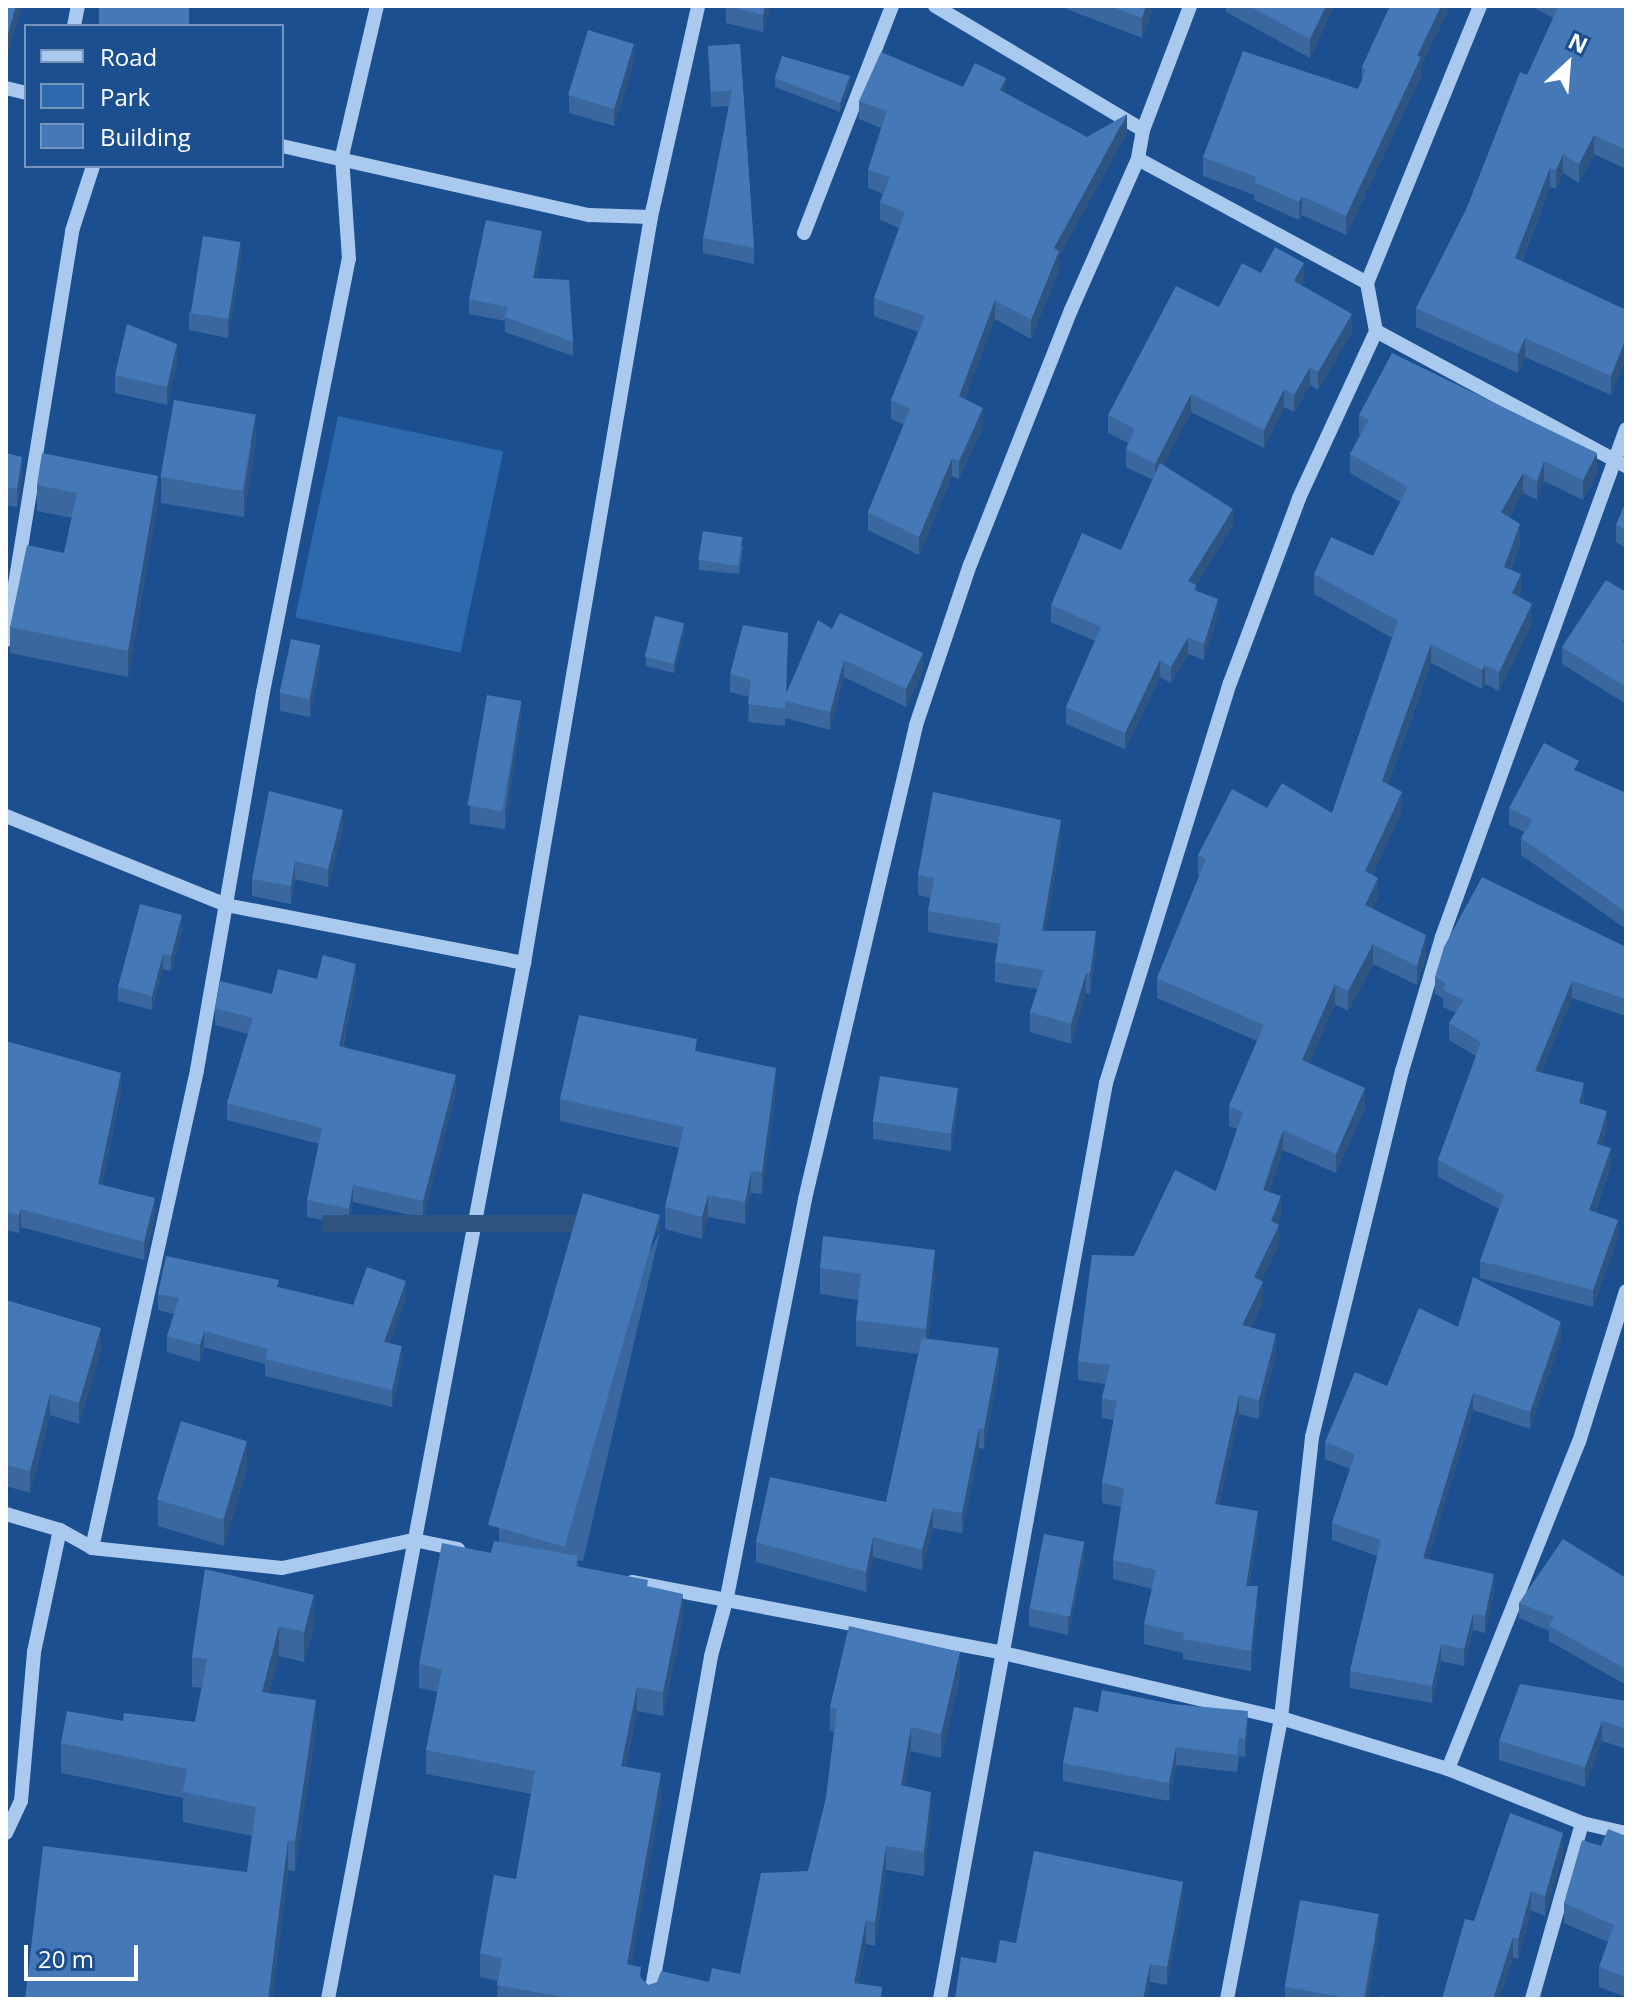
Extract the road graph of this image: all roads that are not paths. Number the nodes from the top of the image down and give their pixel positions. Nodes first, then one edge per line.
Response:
1 (377, 6) edge
2 (698, 6) edge
3 (892, 6) edge
4 (935, 6) edge
5 (1190, 6) edge
6 (1480, 6) edge
7 (1143, 130) junction
8 (284, 146) edge
9 (342, 156) junction
10 (1138, 159) junction
11 (92, 168) edge
12 (651, 217) junction
13 (804, 233) dead end
14 (1367, 283) junction
15 (1376, 331) junction
16 (1626, 429) edge
17 (1620, 463) edge
18 (6, 640) edge
19 (6, 816) edge
20 (226, 905) junction
21 (524, 963) junction
22 (1626, 1291) edge
23 (6, 1514) edge
24 (60, 1530) junction
25 (414, 1540) junction
26 (92, 1548) junction
27 (471, 1552) edge
28 (619, 1580) edge
29 (727, 1597) junction
30 (1003, 1653) junction
31 (1281, 1718) junction
32 (1448, 1769) junction
33 (1582, 1823) junction
34 (6, 1833) edge
35 (1626, 1833) edge
36 (328, 1999) edge
37 (650, 1999) edge
38 (940, 1999) edge
39 (1227, 1999) edge
40 (1532, 1999) edge

1 - 9 street
2 - 12 street
3 - 13 street
4 - 7 street
5 - 7 street
6 - 14 street
7 - 10 street
8 - 9 street
9 - 12 street
9 - 20 street
10 - 14 street
10 - 29 street
11 - 18 street
12 - 21 street
14 - 15 street
15 - 17 street
15 - 30 street
16 - 17 street
17 - 31 street
19 - 20 street
20 - 21 street
20 - 26 street
21 - 25 street
22 - 32 street
23 - 24 street
24 - 26 street
24 - 34 street
25 - 26 street
25 - 27 street
25 - 36 street
28 - 29 street
29 - 30 street
29 - 37 street
30 - 31 street
30 - 38 street
31 - 32 street
31 - 39 street
32 - 33 street
33 - 35 street
33 - 40 street

